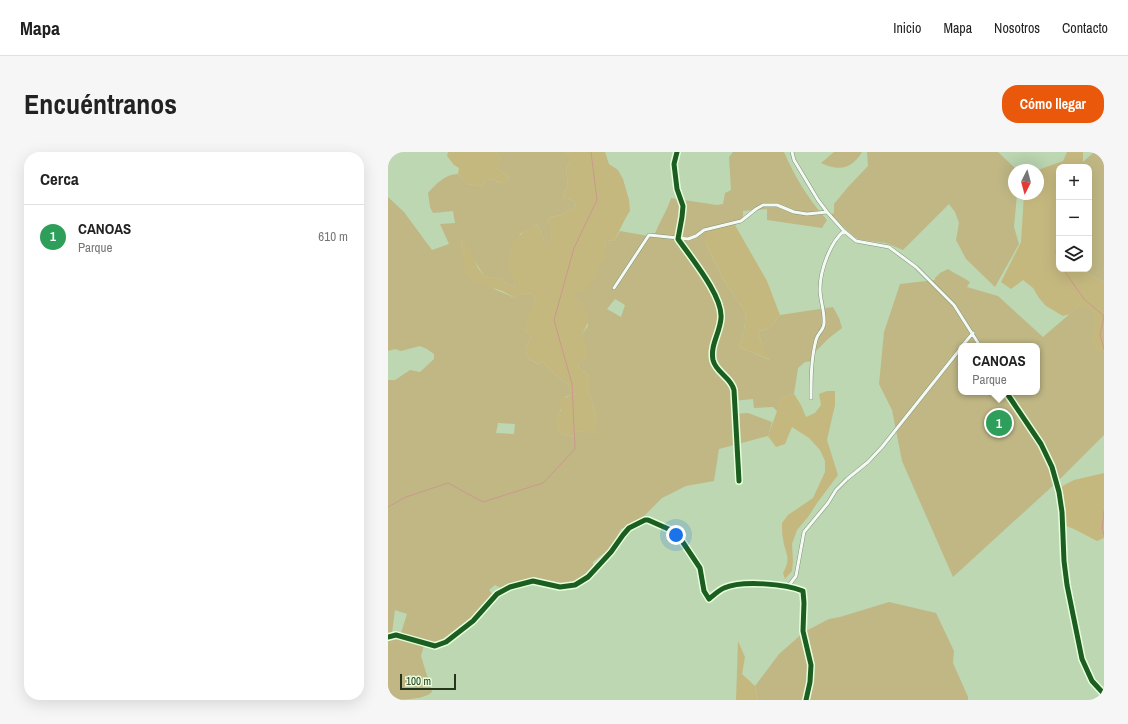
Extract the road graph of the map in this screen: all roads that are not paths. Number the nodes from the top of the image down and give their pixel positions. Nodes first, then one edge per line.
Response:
1 (677, 152) edge
2 (792, 152) edge
3 (827, 212) junction
4 (844, 231) junction
5 (678, 239) junction
6 (614, 288) dead end
7 (973, 333) junction
8 (965, 343) edge
9 (978, 343) edge
10 (958, 352) edge
11 (1008, 395) edge
12 (811, 398) dead end
13 (739, 480) dead end
14 (782, 587) junction
15 (388, 637) edge
16 (1104, 694) edge
17 (806, 700) edge

1 - 5 street
2 - 3 street
3 - 4 street
3 - 5 street
4 - 7 street
4 - 12 street
5 - 6 street
5 - 13 street
7 - 8 street
7 - 9 street
10 - 14 street
11 - 16 street
14 - 15 street
14 - 17 street

